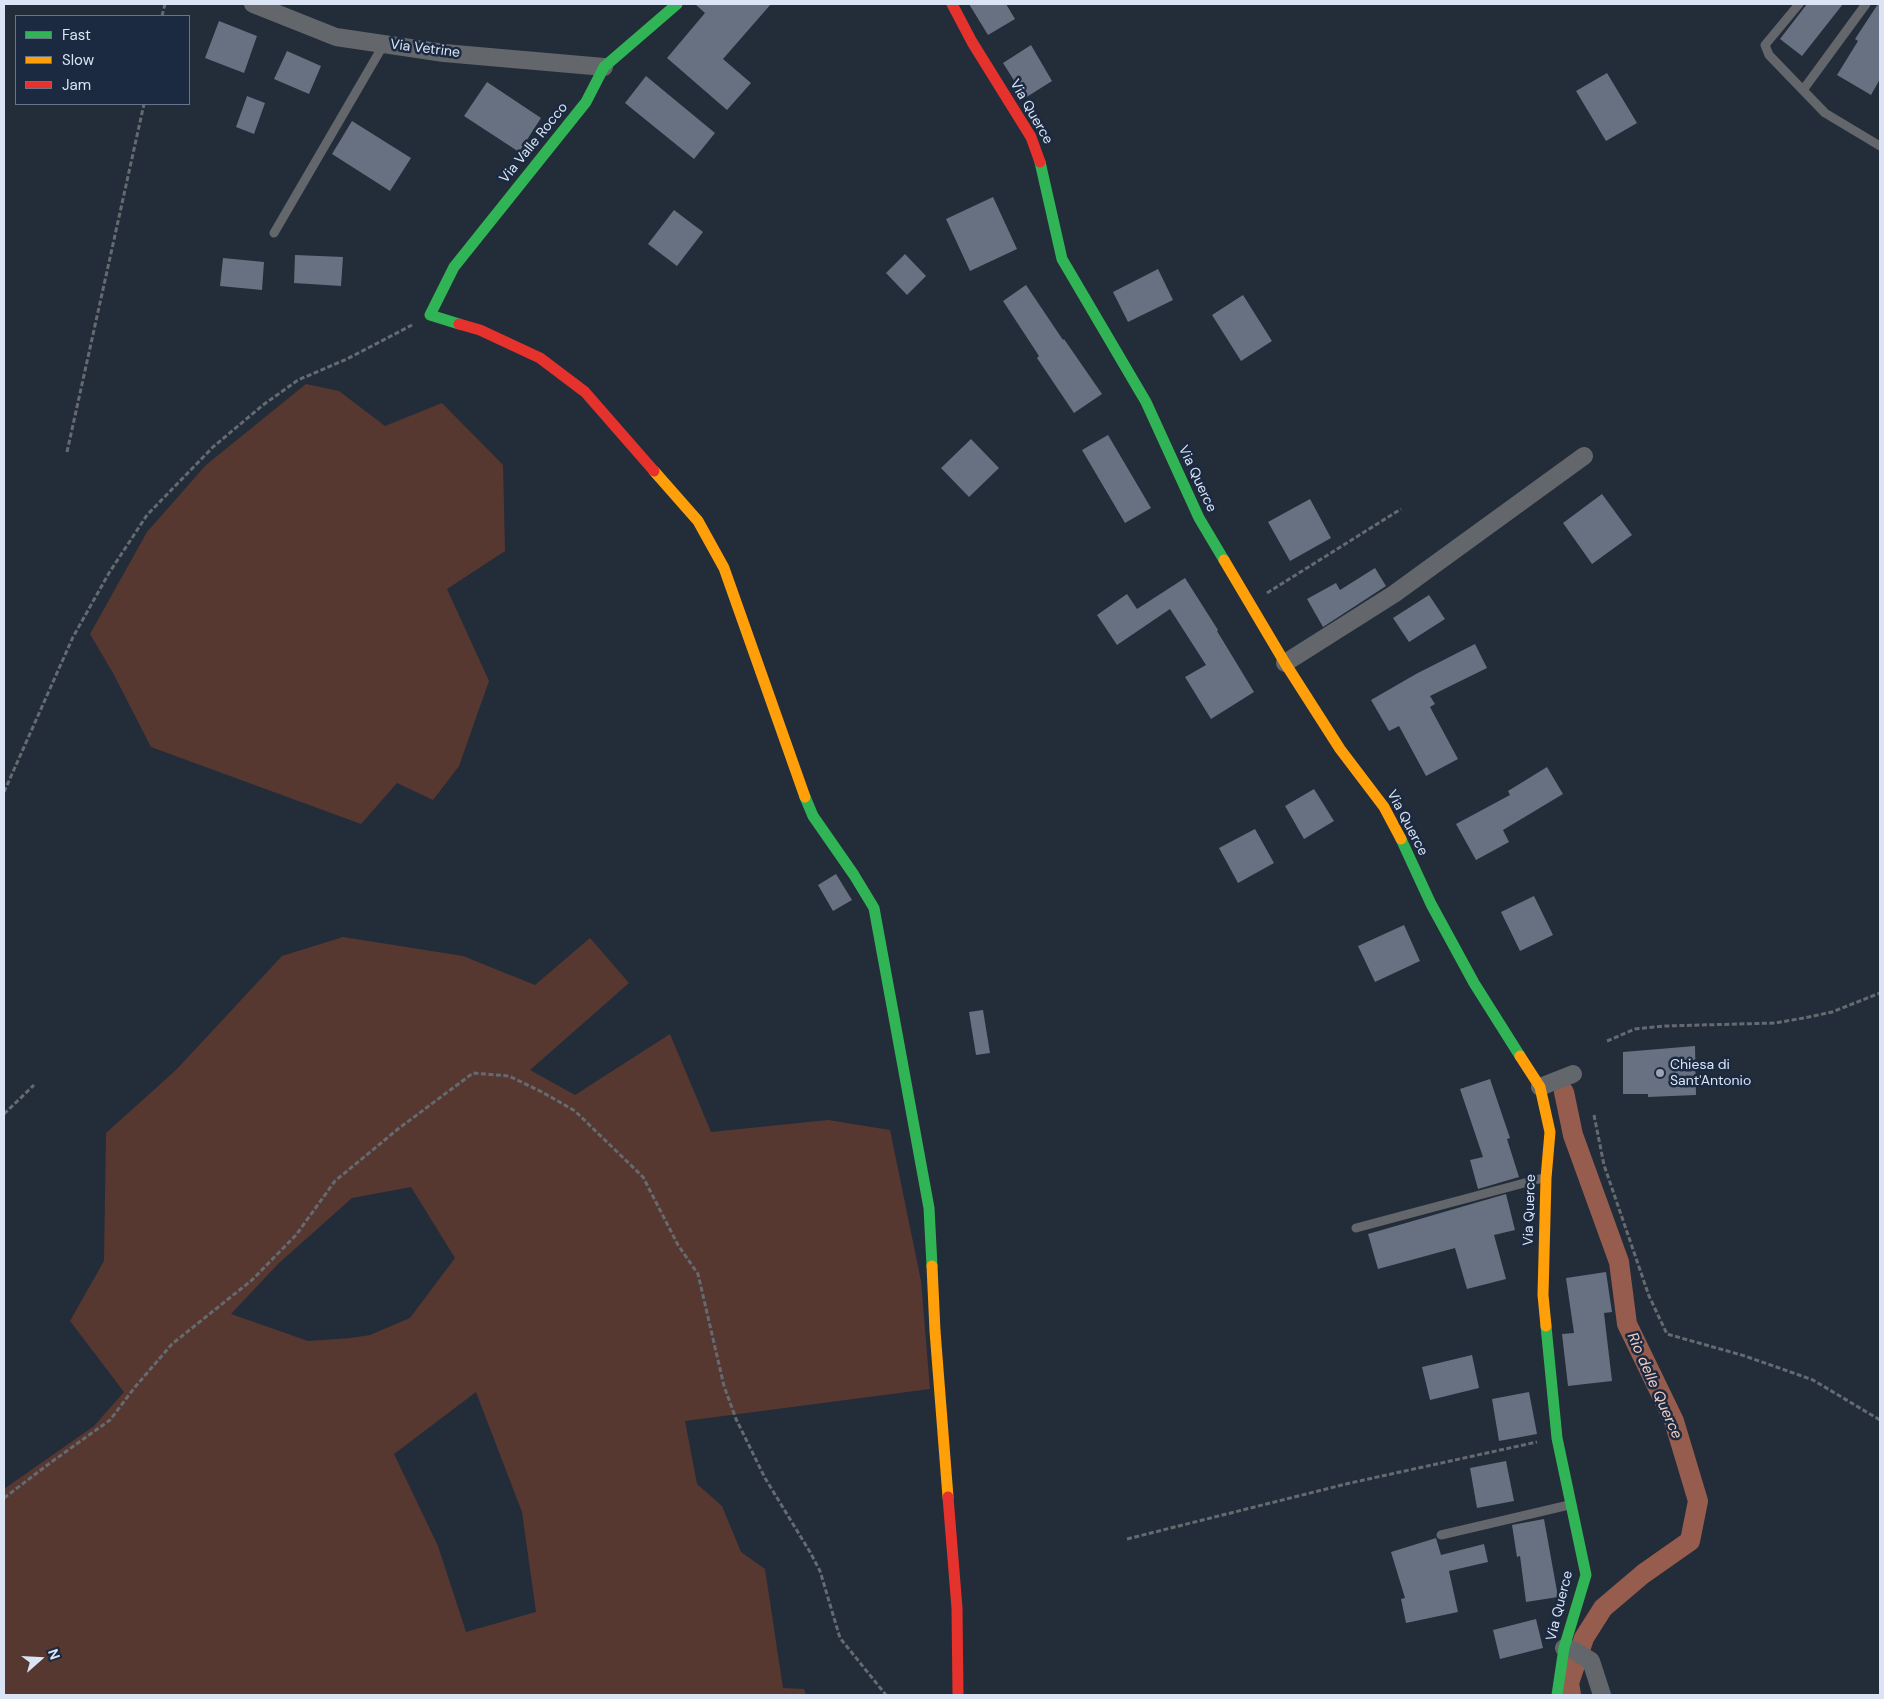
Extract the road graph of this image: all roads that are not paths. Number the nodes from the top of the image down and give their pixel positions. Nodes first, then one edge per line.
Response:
1 (252, 4) edge
2 (677, 4) edge
3 (952, 4) edge
4 (1799, 4) edge
5 (1866, 4) edge
6 (384, 44) junction
7 (604, 67) junction
8 (1803, 90) junction
9 (1880, 146) edge
10 (274, 232) dead end
11 (1584, 456) dead end
12 (1285, 664) junction
13 (1573, 1074) dead end
14 (1540, 1087) junction
15 (1546, 1178) junction
16 (1356, 1228) dead end
17 (1572, 1505) junction
18 (1441, 1534) dead end
19 (1568, 1649) junction
20 (958, 1695) edge
21 (1557, 1695) edge
22 (1602, 1695) edge

1 - 6 street, Via Vetrine
2 - 7 street, Via Valle Rocco
3 - 12 street, Via Querce
4 - 8 lane
5 - 8 lane
6 - 7 street, Via Vetrine
6 - 10 lane
7 - 20 street, Via Valle Rocco
8 - 9 lane
11 - 12 street
12 - 14 street, Via Querce
13 - 14 street
14 - 15 street, Via Querce
15 - 16 lane
15 - 17 street, Via Querce
17 - 18 lane
17 - 19 street, Via Querce
19 - 21 street, Via Querce
19 - 22 street

